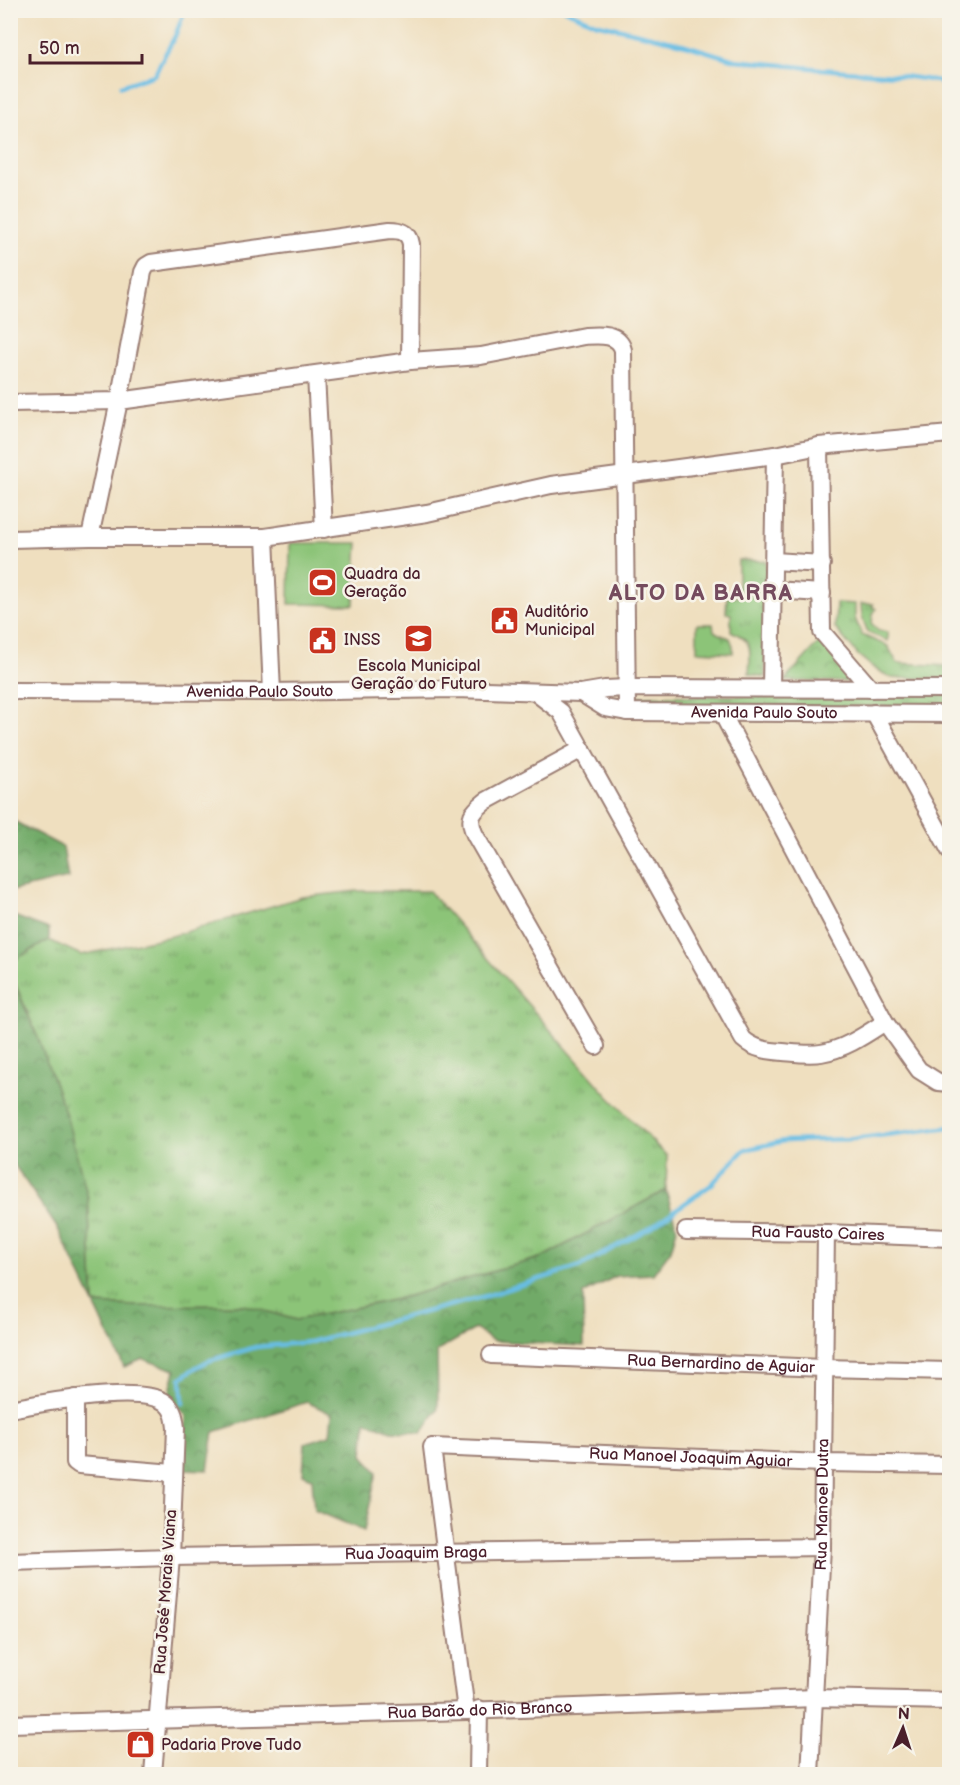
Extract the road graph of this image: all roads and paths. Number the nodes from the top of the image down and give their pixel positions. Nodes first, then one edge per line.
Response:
1 (410, 362) junction
2 (316, 375) junction
3 (119, 401) junction
4 (10, 403) edge
5 (950, 434) edge
6 (819, 446) junction
7 (775, 455) junction
8 (624, 476) junction
9 (324, 529) junction
10 (90, 537) junction
11 (265, 537) junction
12 (10, 539) edge
13 (774, 561) junction
14 (822, 564) junction
15 (773, 590) junction
16 (822, 593) junction
17 (628, 688) junction
18 (771, 688) junction
19 (871, 689) junction
20 (950, 689) edge
21 (10, 691) edge
22 (272, 692) junction
23 (534, 692) junction
24 (581, 693) junction
25 (627, 712) junction
26 (722, 713) junction
27 (874, 713) junction
28 (950, 714) edge
29 (582, 749) junction
30 (950, 851) edge
31 (885, 1022) junction
32 (596, 1046) dead end
33 (950, 1083) edge
34 (686, 1231) dead end
35 (826, 1233) junction
36 (950, 1238) edge
37 (491, 1355) dead end
38 (823, 1368) junction
39 (950, 1371) edge
40 (75, 1398) junction
41 (12, 1405) edge
42 (823, 1463) junction
43 (950, 1465) edge
44 (173, 1473) junction
45 (822, 1547) junction
46 (445, 1553) junction
47 (171, 1557) junction
48 (10, 1562) edge
49 (815, 1698) junction
50 (950, 1701) edge
51 (473, 1710) junction
52 (156, 1720) junction
53 (10, 1724) edge
54 (153, 1774) edge
55 (478, 1774) edge
56 (810, 1774) edge

1 - 2 street
1 - 3 street
1 - 8 street
2 - 3 street
2 - 9 street
3 - 4 street
3 - 10 street
5 - 6 street
6 - 7 street
6 - 14 street
7 - 8 street
7 - 13 street
8 - 9 street
8 - 17 street
9 - 11 street
10 - 11 street
10 - 12 street
11 - 22 street
13 - 14 street
13 - 15 street
14 - 16 street
15 - 16 street
15 - 18 street
16 - 19 street
17 - 18 street, Avenida Paulo Souto
17 - 24 street, Avenida Paulo Souto
17 - 25 street
18 - 19 street, Avenida Paulo Souto
19 - 20 street, Avenida Paulo Souto
21 - 22 street, Avenida Paulo Souto
22 - 23 street, Avenida Paulo Souto
23 - 24 street, Avenida Paulo Souto
23 - 29 street
24 - 25 street, Avenida Paulo Souto
25 - 26 street, Avenida Paulo Souto
26 - 27 street, Avenida Paulo Souto
26 - 31 street
27 - 28 street, Avenida Paulo Souto
27 - 30 street
29 - 31 street
29 - 32 street
31 - 33 street
34 - 35 street, Rua Fausto Caires
35 - 36 street, Rua Fausto Caires
35 - 38 street, Rua Manoel Dutra
37 - 38 street, Rua Bernardino de Aguiar
38 - 39 street, Rua Bernardino de Aguiar
38 - 42 street, Rua Manoel Dutra
40 - 41 street
40 - 44 street
40 - 44 street, Rua José Morais Viana
42 - 43 street, Rua Manoel Joaquim Aguiar
42 - 45 street, Rua Manoel Dutra
42 - 46 street, Rua Manoel Joaquim Aguiar
44 - 47 street, Rua José Morais Viana
45 - 46 street, Rua Joaquim Braga
45 - 49 street, Rua Manoel Dutra
46 - 47 street, Rua Joaquim Braga
46 - 51 street
47 - 48 street, Rua Joaquim Braga
47 - 52 street, Rua José Morais Viana
49 - 50 street, Rua Barão do Rio Branco
49 - 51 street, Rua Barão do Rio Branco
49 - 56 street, Rua Manoel Dutra
51 - 52 street, Rua Barão do Rio Branco
51 - 55 street
52 - 53 street, Rua Barão do Rio Branco
52 - 54 street, Rua José Morais Viana

